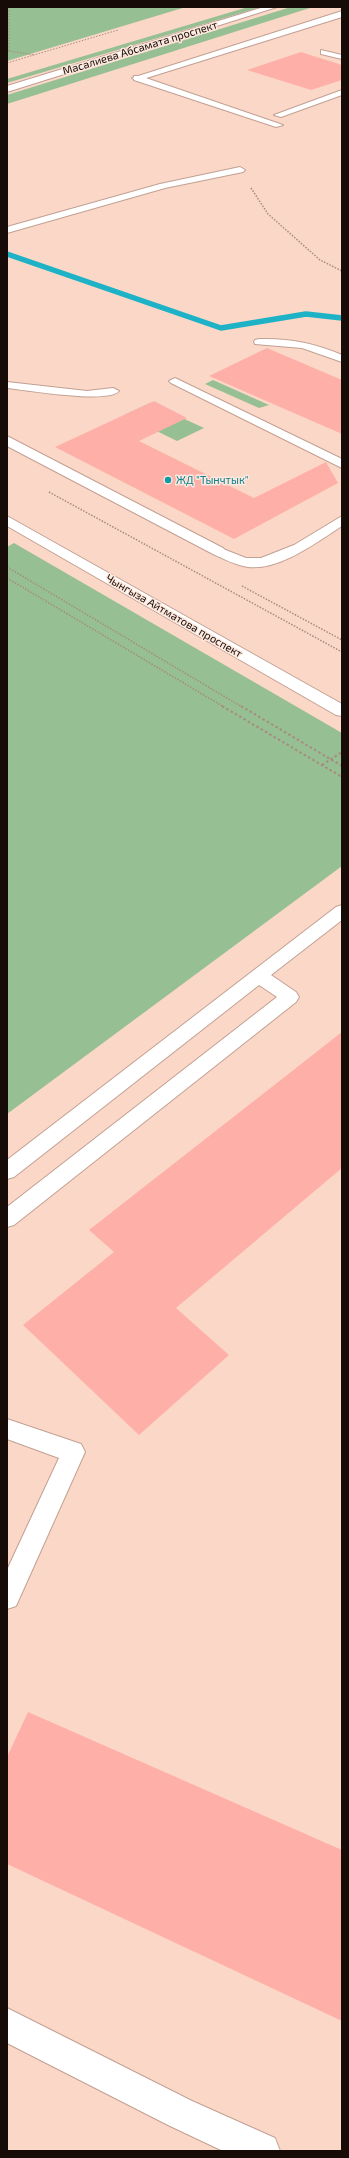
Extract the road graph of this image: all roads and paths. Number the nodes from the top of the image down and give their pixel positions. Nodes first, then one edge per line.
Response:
1 (9, 7) edge
2 (273, 7) edge
3 (342, 14) edge
4 (119, 30) dead end
5 (8, 51) edge
6 (324, 52) dead end
7 (36, 55) junction
8 (342, 57) edge
9 (7, 64) edge
10 (137, 78) joint
11 (7, 89) edge
12 (342, 92) edge
13 (278, 115) dead end
14 (279, 125) dead end
15 (240, 170) joint
16 (7, 230) edge
17 (342, 271) edge
18 (259, 342) dead end
19 (342, 359) edge
20 (176, 381) dead end
21 (7, 385) edge
22 (113, 391) dead end
23 (7, 440) edge
24 (342, 464) edge
25 (49, 491) dead end
26 (7, 520) edge
27 (342, 520) edge
28 (218, 552) joint
29 (7, 567) edge
30 (7, 578) edge
31 (342, 652) edge
32 (342, 711) edge
33 (342, 752) edge
34 (331, 760) junction
35 (322, 765) junction
36 (342, 766) edge
37 (342, 777) edge
38 (342, 911) edge
39 (258, 975) junction
40 (7, 1170) edge
41 (7, 1219) edge
42 (7, 1429) edge
43 (7, 1597) edge
44 (7, 2025) edge
45 (262, 2151) edge

1 - 5 path
2 - 11 main road, Масалиева Абсамата проспект
3 - 10 main road
4 - 7 path
5 - 7 path
6 - 8 lane
7 - 9 path
10 - 14 lane
12 - 13 lane
15 - 16 lane
15 - 17 path
18 - 19 lane
20 - 24 lane
21 - 22 lane
23 - 28 main road
25 - 31 path
26 - 32 main road, Чынгыза Айтматова проспект
27 - 28 lane
29 - 34 path
30 - 35 path
33 - 34 path
34 - 35 path
34 - 36 path
35 - 37 path
38 - 39 lane
39 - 40 lane
39 - 41 lane
42 - 43 lane
44 - 45 main road

